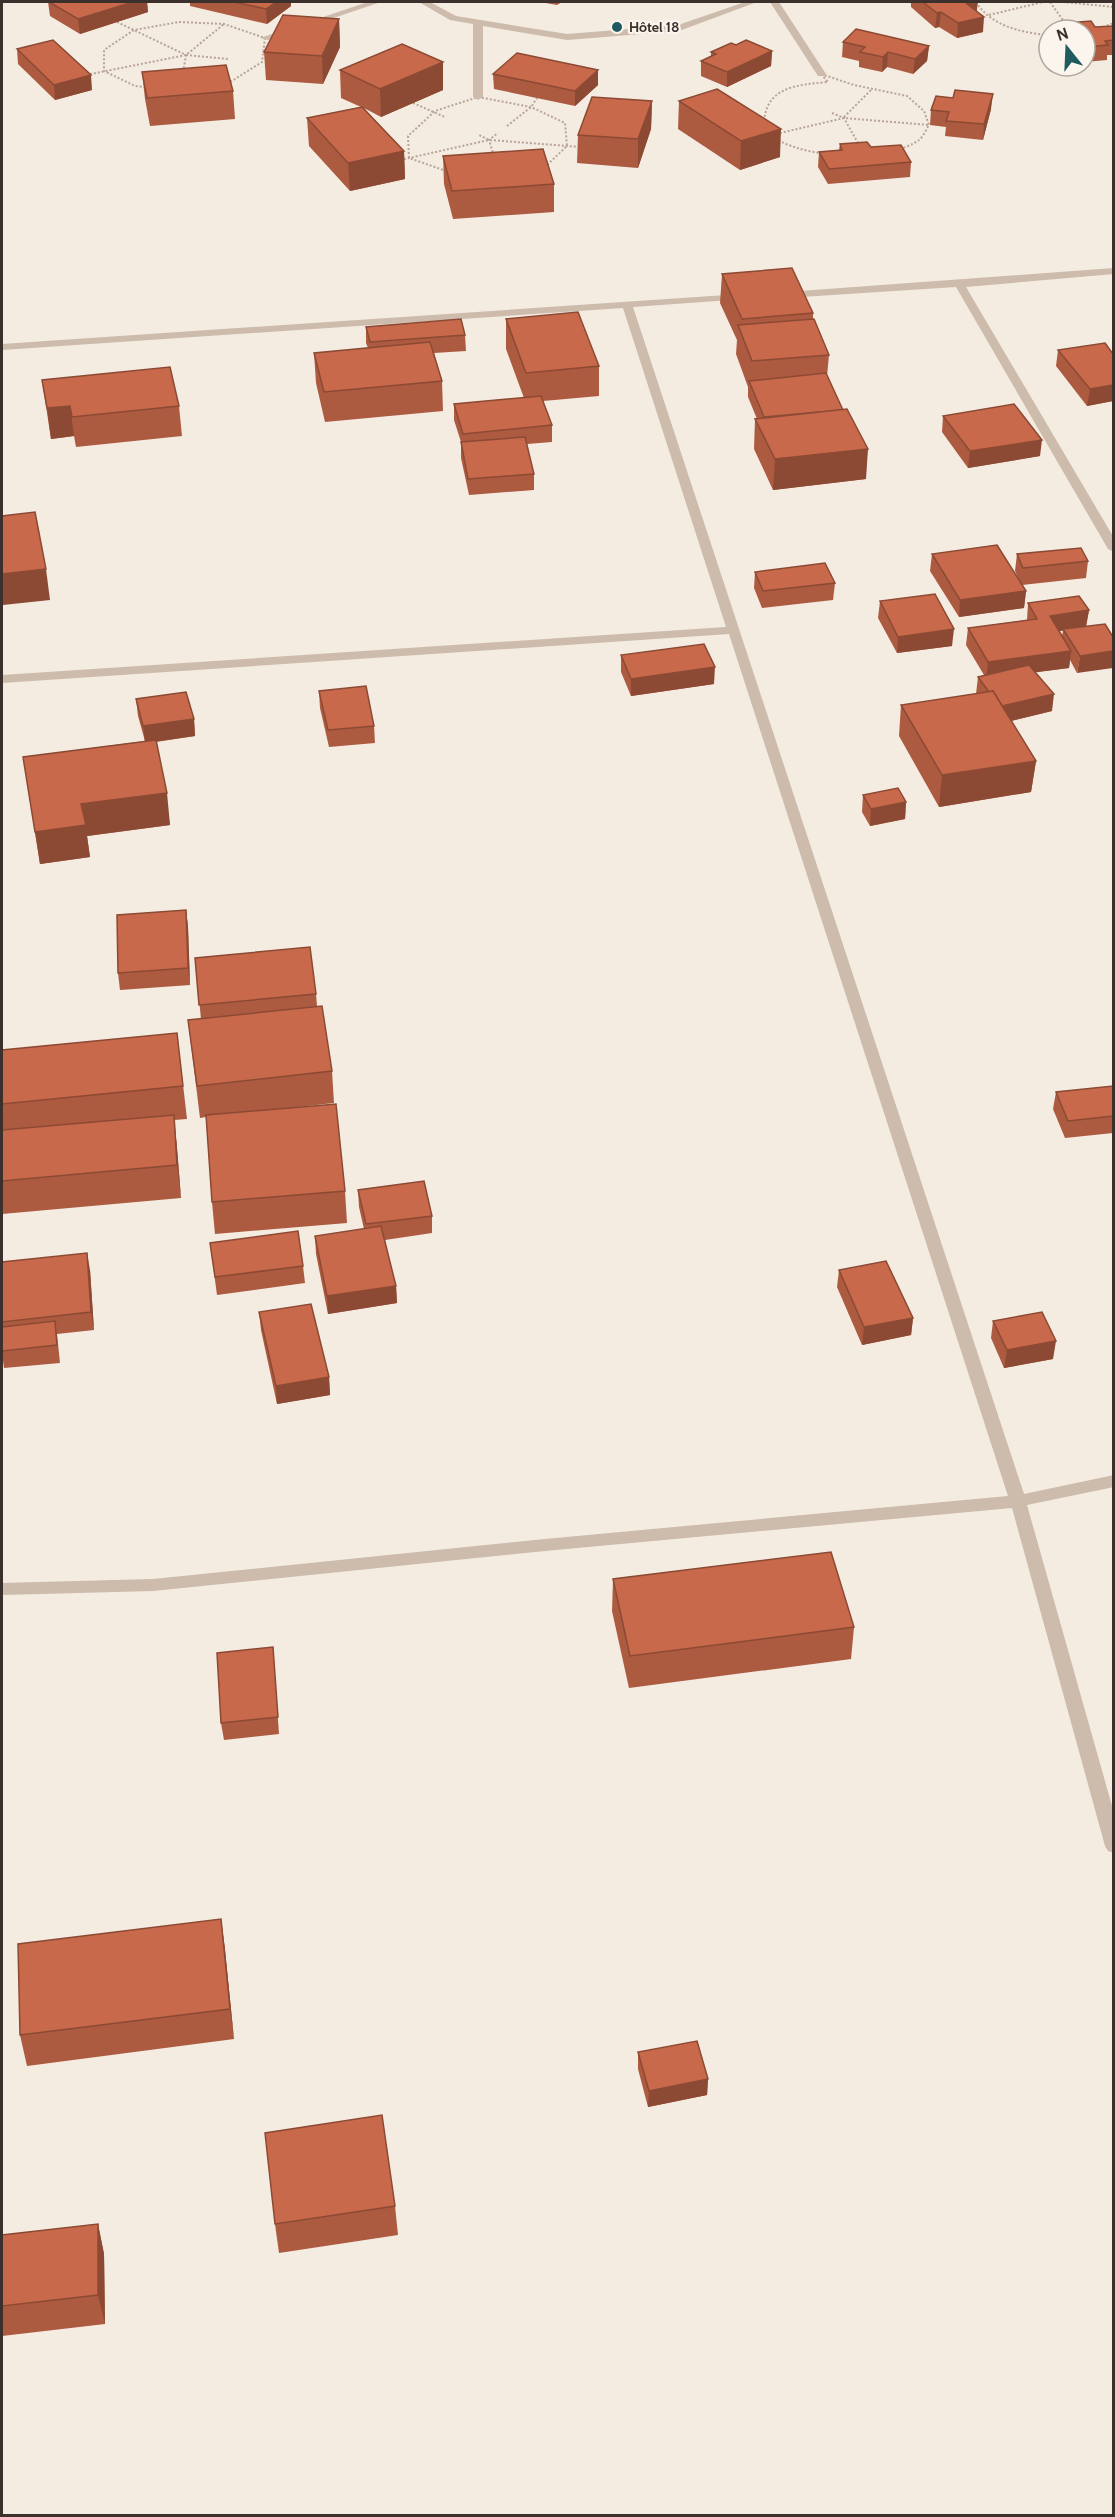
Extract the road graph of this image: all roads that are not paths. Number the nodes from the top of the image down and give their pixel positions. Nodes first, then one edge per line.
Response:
1 (376, 2) edge
2 (424, 2) edge
3 (752, 2) edge
4 (774, 2) edge
5 (478, 22) junction
6 (265, 38) road end
7 (821, 74) road end
8 (478, 97) road end
9 (1113, 272) edge
10 (959, 284) junction
11 (769, 296) edge
12 (757, 297) edge
13 (627, 304) junction
14 (2, 347) edge
15 (1113, 549) edge
16 (734, 630) junction
17 (2, 679) edge
18 (1113, 1481) edge
19 (1018, 1501) junction
20 (2, 1589) edge
21 (1113, 1846) edge

1 - 6 street
2 - 5 street
3 - 5 street
4 - 7 street
5 - 8 street
9 - 10 street
10 - 11 street
10 - 15 street
12 - 13 street
13 - 14 street
13 - 16 street
16 - 17 street
16 - 19 street
18 - 19 street
19 - 20 street
19 - 21 street

